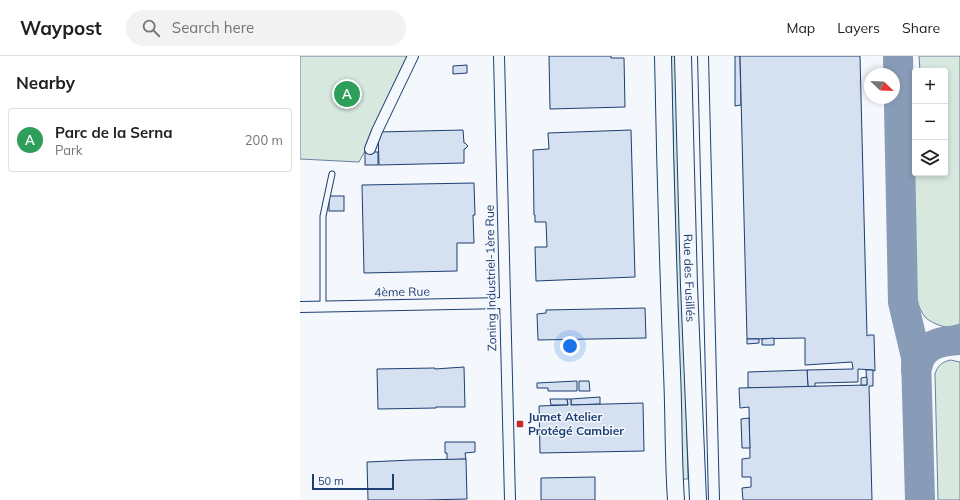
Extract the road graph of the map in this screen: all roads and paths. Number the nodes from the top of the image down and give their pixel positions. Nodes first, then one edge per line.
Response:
1 (413, 56) edge
2 (499, 56) edge
3 (663, 56) edge
4 (683, 56) edge
5 (703, 56) edge
6 (370, 149) dead end
7 (332, 174) dead end
8 (504, 302) junction
9 (300, 307) edge
10 (323, 307) junction
11 (510, 500) edge
12 (676, 500) edge
13 (698, 500) edge
14 (714, 500) edge

1 - 6 street
2 - 8 street, Zoning Industriel-1ère Rue
3 - 12 highway, Rue des Fusillés
4 - 13 highway, Rue des Fusillés
5 - 14 street
7 - 10 lane
8 - 10 street, 4ème Rue
8 - 11 street, Zoning Industriel-1ère Rue
9 - 10 street, 4ème Rue

